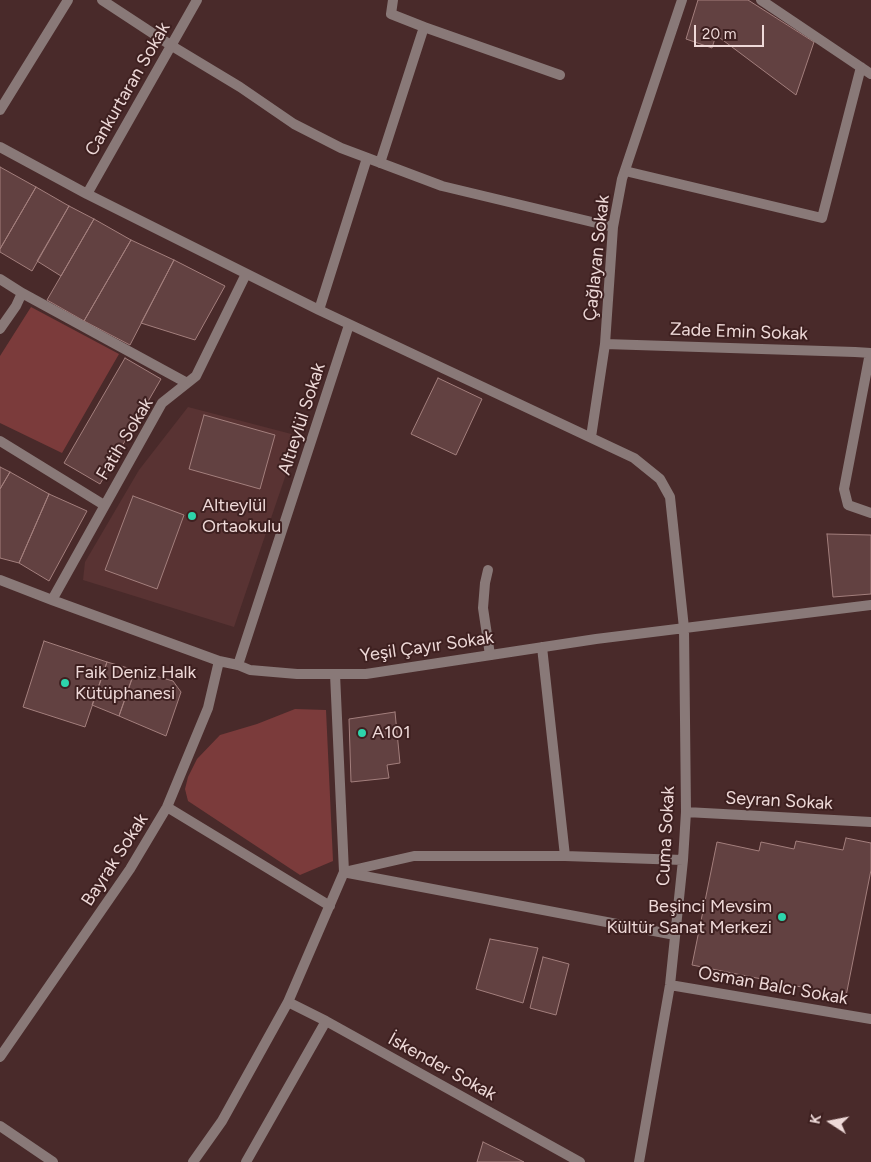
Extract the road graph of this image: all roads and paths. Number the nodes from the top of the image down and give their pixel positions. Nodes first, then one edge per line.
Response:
1 (68, 0) edge
2 (102, 0) edge
3 (197, 0) edge
4 (393, 0) edge
5 (682, 0) edge
6 (761, 0) edge
7 (424, 27) junction
8 (172, 46) junction
9 (860, 67) junction
10 (871, 74) edge
11 (560, 75) dead end
12 (0, 110) edge
13 (0, 147) edge
14 (367, 158) junction
15 (380, 162) junction
16 (625, 171) junction
17 (88, 194) junction
18 (613, 227) junction
19 (246, 274) junction
20 (0, 279) edge
21 (22, 293) junction
22 (319, 310) junction
23 (350, 325) junction
24 (0, 329) edge
25 (605, 344) junction
26 (871, 353) edge
27 (187, 384) junction
28 (591, 438) junction
29 (0, 442) edge
30 (104, 505) junction
31 (871, 513) edge
32 (488, 570) dead end
33 (0, 580) edge
34 (52, 600) junction
35 (871, 605) edge
36 (684, 628) junction
37 (542, 647) junction
38 (490, 655) junction
39 (219, 661) junction
40 (238, 665) junction
41 (335, 674) junction
42 (168, 807) junction
43 (686, 812) junction
44 (871, 822) edge
45 (565, 856) junction
46 (683, 860) junction
47 (344, 872) junction
48 (330, 906) junction
49 (675, 935) junction
50 (670, 985) junction
51 (288, 1002) junction
52 (871, 1019) edge
53 (326, 1021) junction
54 (0, 1057) edge
55 (0, 1126) edge
56 (53, 1162) edge
57 (193, 1162) edge
58 (246, 1162) edge
59 (580, 1162) edge
60 (639, 1162) edge

1 - 12 street
2 - 8 street
3 - 8 street, Cankurtaran Sokak
4 - 7 street
5 - 16 street, Çağlayan Sokak
6 - 9 street
7 - 11 street
7 - 15 street
8 - 14 street
8 - 17 street, Cankurtaran Sokak
9 - 10 street
9 - 16 street
13 - 17 street, Cuma Sokak
14 - 15 street
14 - 22 street
15 - 18 street
16 - 18 street, Çağlayan Sokak
17 - 19 street, Cuma Sokak
18 - 25 street, Çağlayan Sokak
19 - 22 street, Cuma Sokak
19 - 27 street, Fatih Sokak
20 - 21 street
21 - 24 street
21 - 27 street
22 - 23 street, Cuma Sokak
23 - 28 street, Cuma Sokak
23 - 40 street, Altıeylül Sokak
25 - 26 street, Zade Emin Sokak
25 - 28 street, Çağlayan Sokak
26 - 31 street
27 - 30 street, Fatih Sokak
28 - 36 street, Cuma Sokak
29 - 30 street
30 - 34 street, Fatih Sokak
32 - 38 street
33 - 34 street, Yeşil Çayır Sokak
34 - 39 street, Yeşil Çayır Sokak
35 - 36 street, Yeşil Çayır Sokak
36 - 37 street, Yeşil Çayır Sokak
36 - 43 street, Cuma Sokak
37 - 38 street, Yeşil Çayır Sokak
37 - 45 street
38 - 41 street, Yeşil Çayır Sokak
39 - 40 street, Yeşil Çayır Sokak
39 - 42 street, Bayrak Sokak
40 - 41 street, Yeşil Çayır Sokak
41 - 47 street
42 - 48 street
42 - 54 street, Bayrak Sokak
43 - 44 street, Seyran Sokak
43 - 46 street, Cuma Sokak
45 - 46 street
45 - 47 street
46 - 49 street, Cuma Sokak
47 - 48 street
47 - 49 street
48 - 51 street
49 - 50 street, Cuma Sokak
50 - 52 street, Osman Balcı Sokak
50 - 60 street, Cuma Sokak
51 - 53 street, İskender Sokak
51 - 57 street
53 - 58 street
53 - 59 street, İskender Sokak
55 - 56 street

